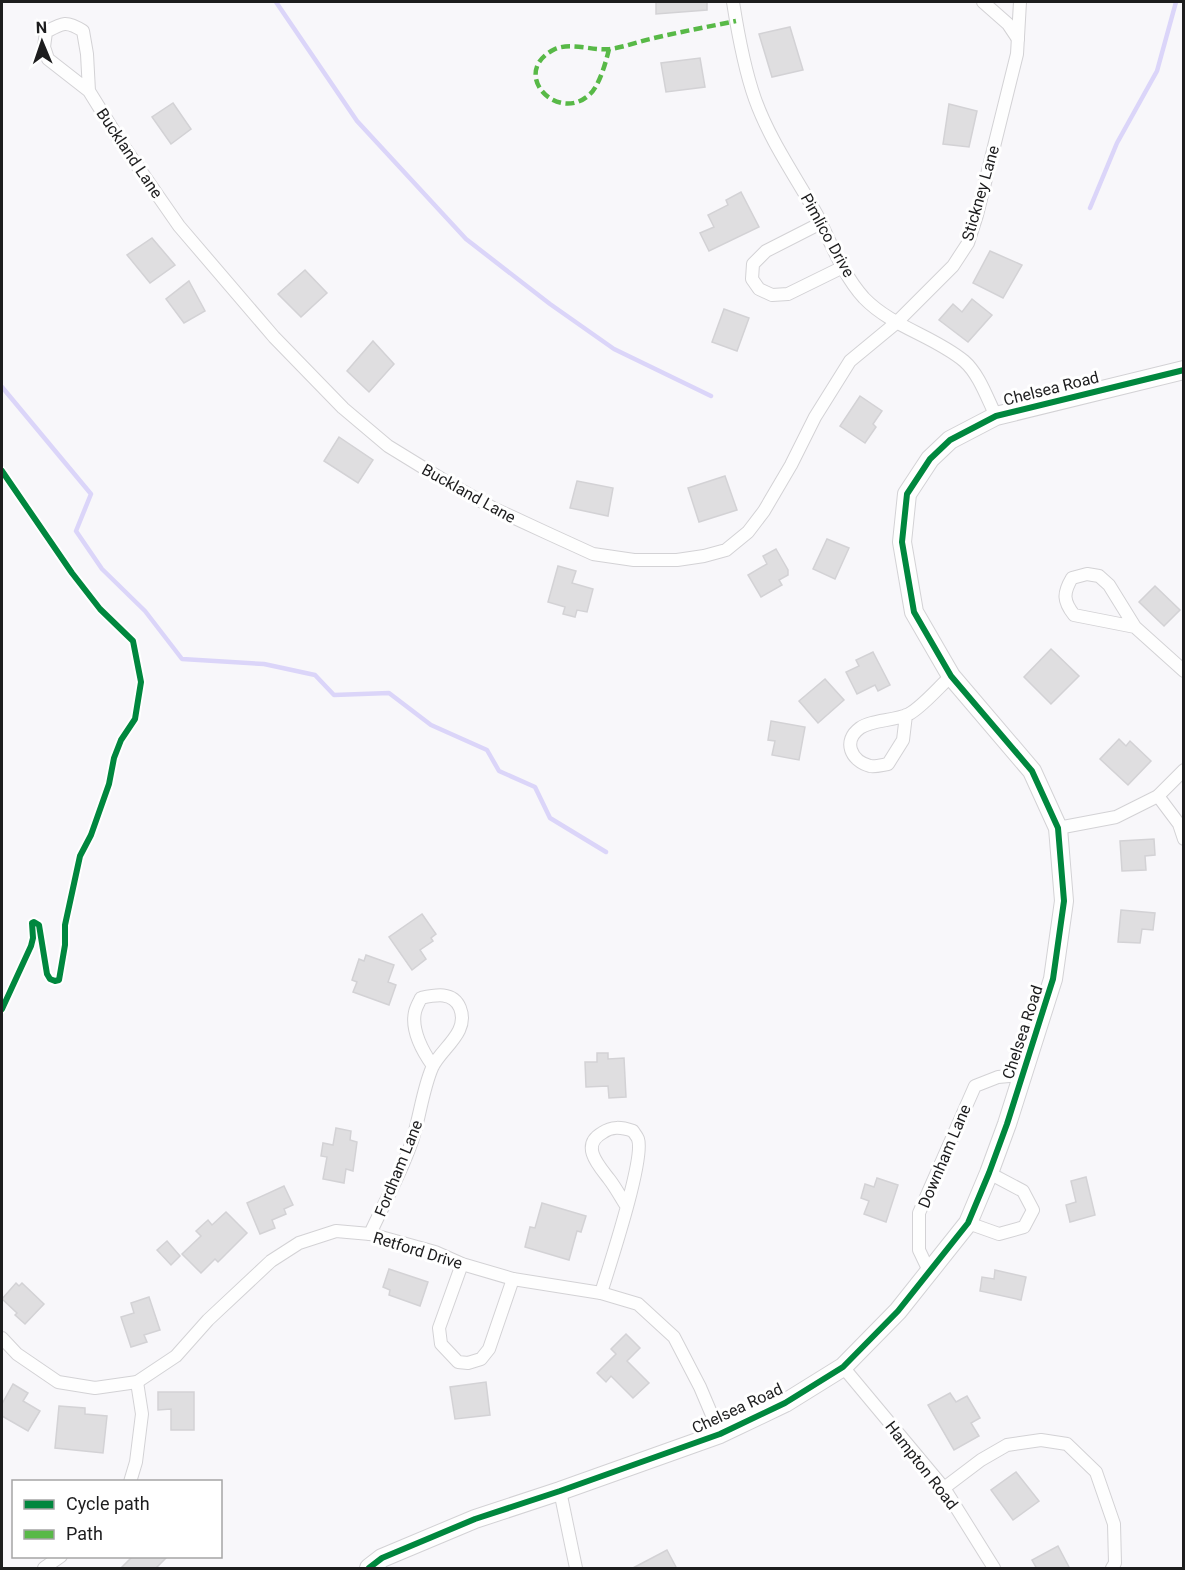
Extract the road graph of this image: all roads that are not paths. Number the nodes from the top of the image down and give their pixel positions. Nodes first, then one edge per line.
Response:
1 (733, 2) edge
2 (983, 2) edge
3 (1020, 2) edge
4 (1018, 39) junction
5 (88, 91) junction
6 (821, 223) junction
7 (843, 267) junction
8 (896, 322) junction
9 (1184, 370) edge
10 (996, 416) junction
11 (1135, 627) junction
12 (1184, 671) edge
13 (951, 676) junction
14 (906, 715) junction
15 (1184, 770) edge
16 (1158, 796) junction
17 (1058, 828) junction
18 (1184, 839) edge
19 (433, 1066) junction
20 (1023, 1075) junction
21 (989, 1173) junction
22 (627, 1207) junction
23 (968, 1223) junction
24 (370, 1234) junction
25 (462, 1264) junction
26 (930, 1273) junction
27 (513, 1279) junction
28 (601, 1293) junction
29 (2, 1338) edge
30 (843, 1367) junction
31 (137, 1382) junction
32 (720, 1434) junction
33 (131, 1480) edge
34 (944, 1488) junction
35 (560, 1491) junction
36 (60, 1558) edge
37 (577, 1568) edge
38 (44, 1569) edge
39 (369, 1569) edge
40 (994, 1569) edge
41 (1112, 1569) edge

1 - 6 street, Pimlico Drive
2 - 4 street
3 - 4 street, Stickney Lane
4 - 8 street, Stickney Lane
5 - 5 street, Buckland Lane
5 - 8 street, Buckland Lane
6 - 7 street, Pimlico Drive
6 - 7 street
7 - 8 street, Pimlico Drive
8 - 10 street, Pimlico Drive
9 - 10 street, Chelsea Road
10 - 13 street, Chelsea Road
11 - 11 street
11 - 12 street
13 - 14 street
13 - 17 street, Chelsea Road
14 - 14 street
15 - 16 street
16 - 17 street
16 - 18 street
17 - 20 street, Chelsea Road
19 - 19 street, Fordham Lane
19 - 24 street, Fordham Lane
20 - 21 street, Chelsea Road
20 - 26 street, Downham Lane
21 - 23 street, Chelsea Road
21 - 23 street
22 - 22 street
22 - 28 street
23 - 26 street, Chelsea Road
24 - 25 street, Retford Drive
24 - 31 street, Retford Drive
25 - 27 street, Retford Drive
25 - 27 street
26 - 30 street, Chelsea Road
27 - 28 street, Retford Drive
28 - 32 street, Retford Drive
29 - 31 street, Retford Drive
30 - 32 street, Chelsea Road
30 - 34 street, Hampton Road
31 - 33 street
32 - 35 street, Chelsea Road
34 - 40 street, Hampton Road
34 - 41 street
35 - 37 street
35 - 39 street, Chelsea Road
36 - 38 street

